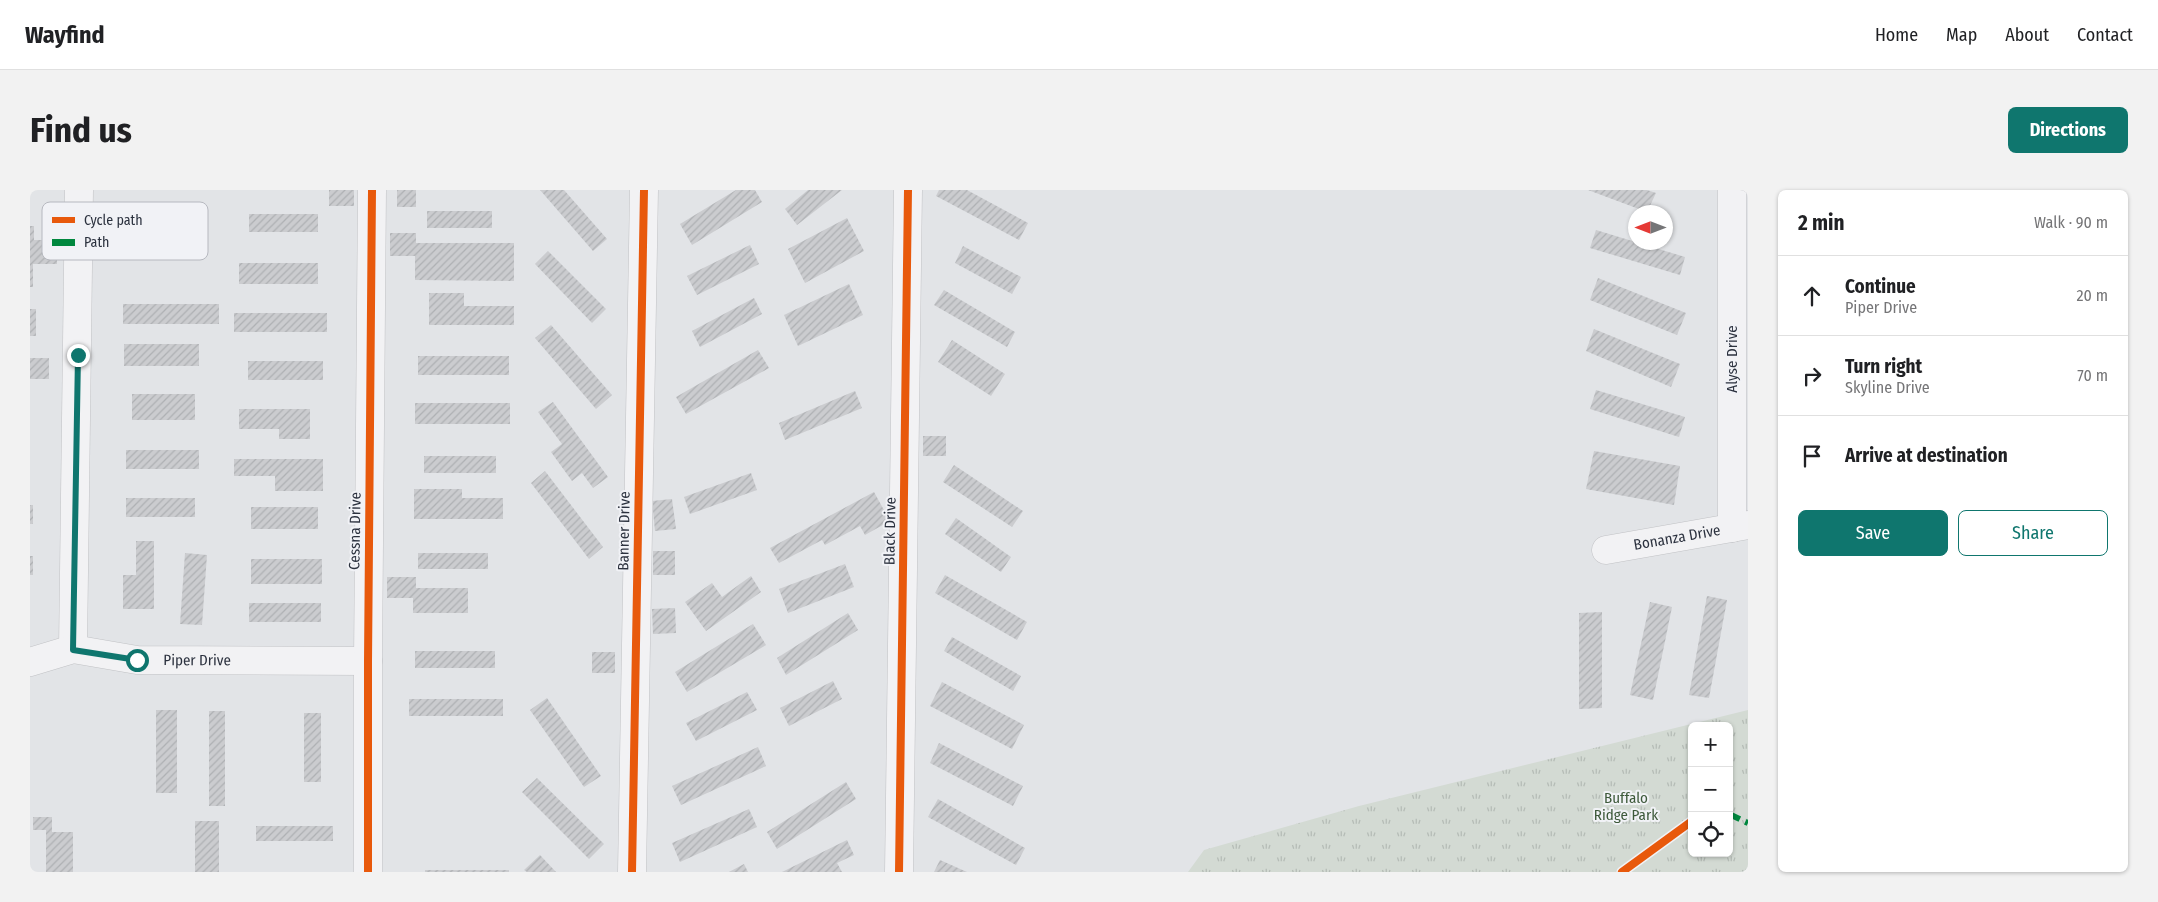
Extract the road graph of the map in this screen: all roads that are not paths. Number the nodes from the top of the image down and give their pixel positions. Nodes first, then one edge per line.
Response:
1 (372, 190) edge
2 (644, 190) edge
3 (908, 190) edge
4 (1732, 190) edge
5 (78, 260) edge
6 (1740, 526) edge
7 (1606, 550) dead end
8 (73, 650) junction
9 (368, 661) junction
10 (30, 662) edge
11 (368, 872) edge
12 (632, 872) edge
13 (899, 872) edge

1 - 9 street, Cessna Drive
2 - 12 street, Banner Drive
3 - 13 street, Black Drive
4 - 6 street, Alyse Drive
5 - 8 street
6 - 7 street, Bonanza Drive
8 - 9 street, Piper Drive
8 - 10 street, Piper Drive
9 - 11 street, Cessna Drive

